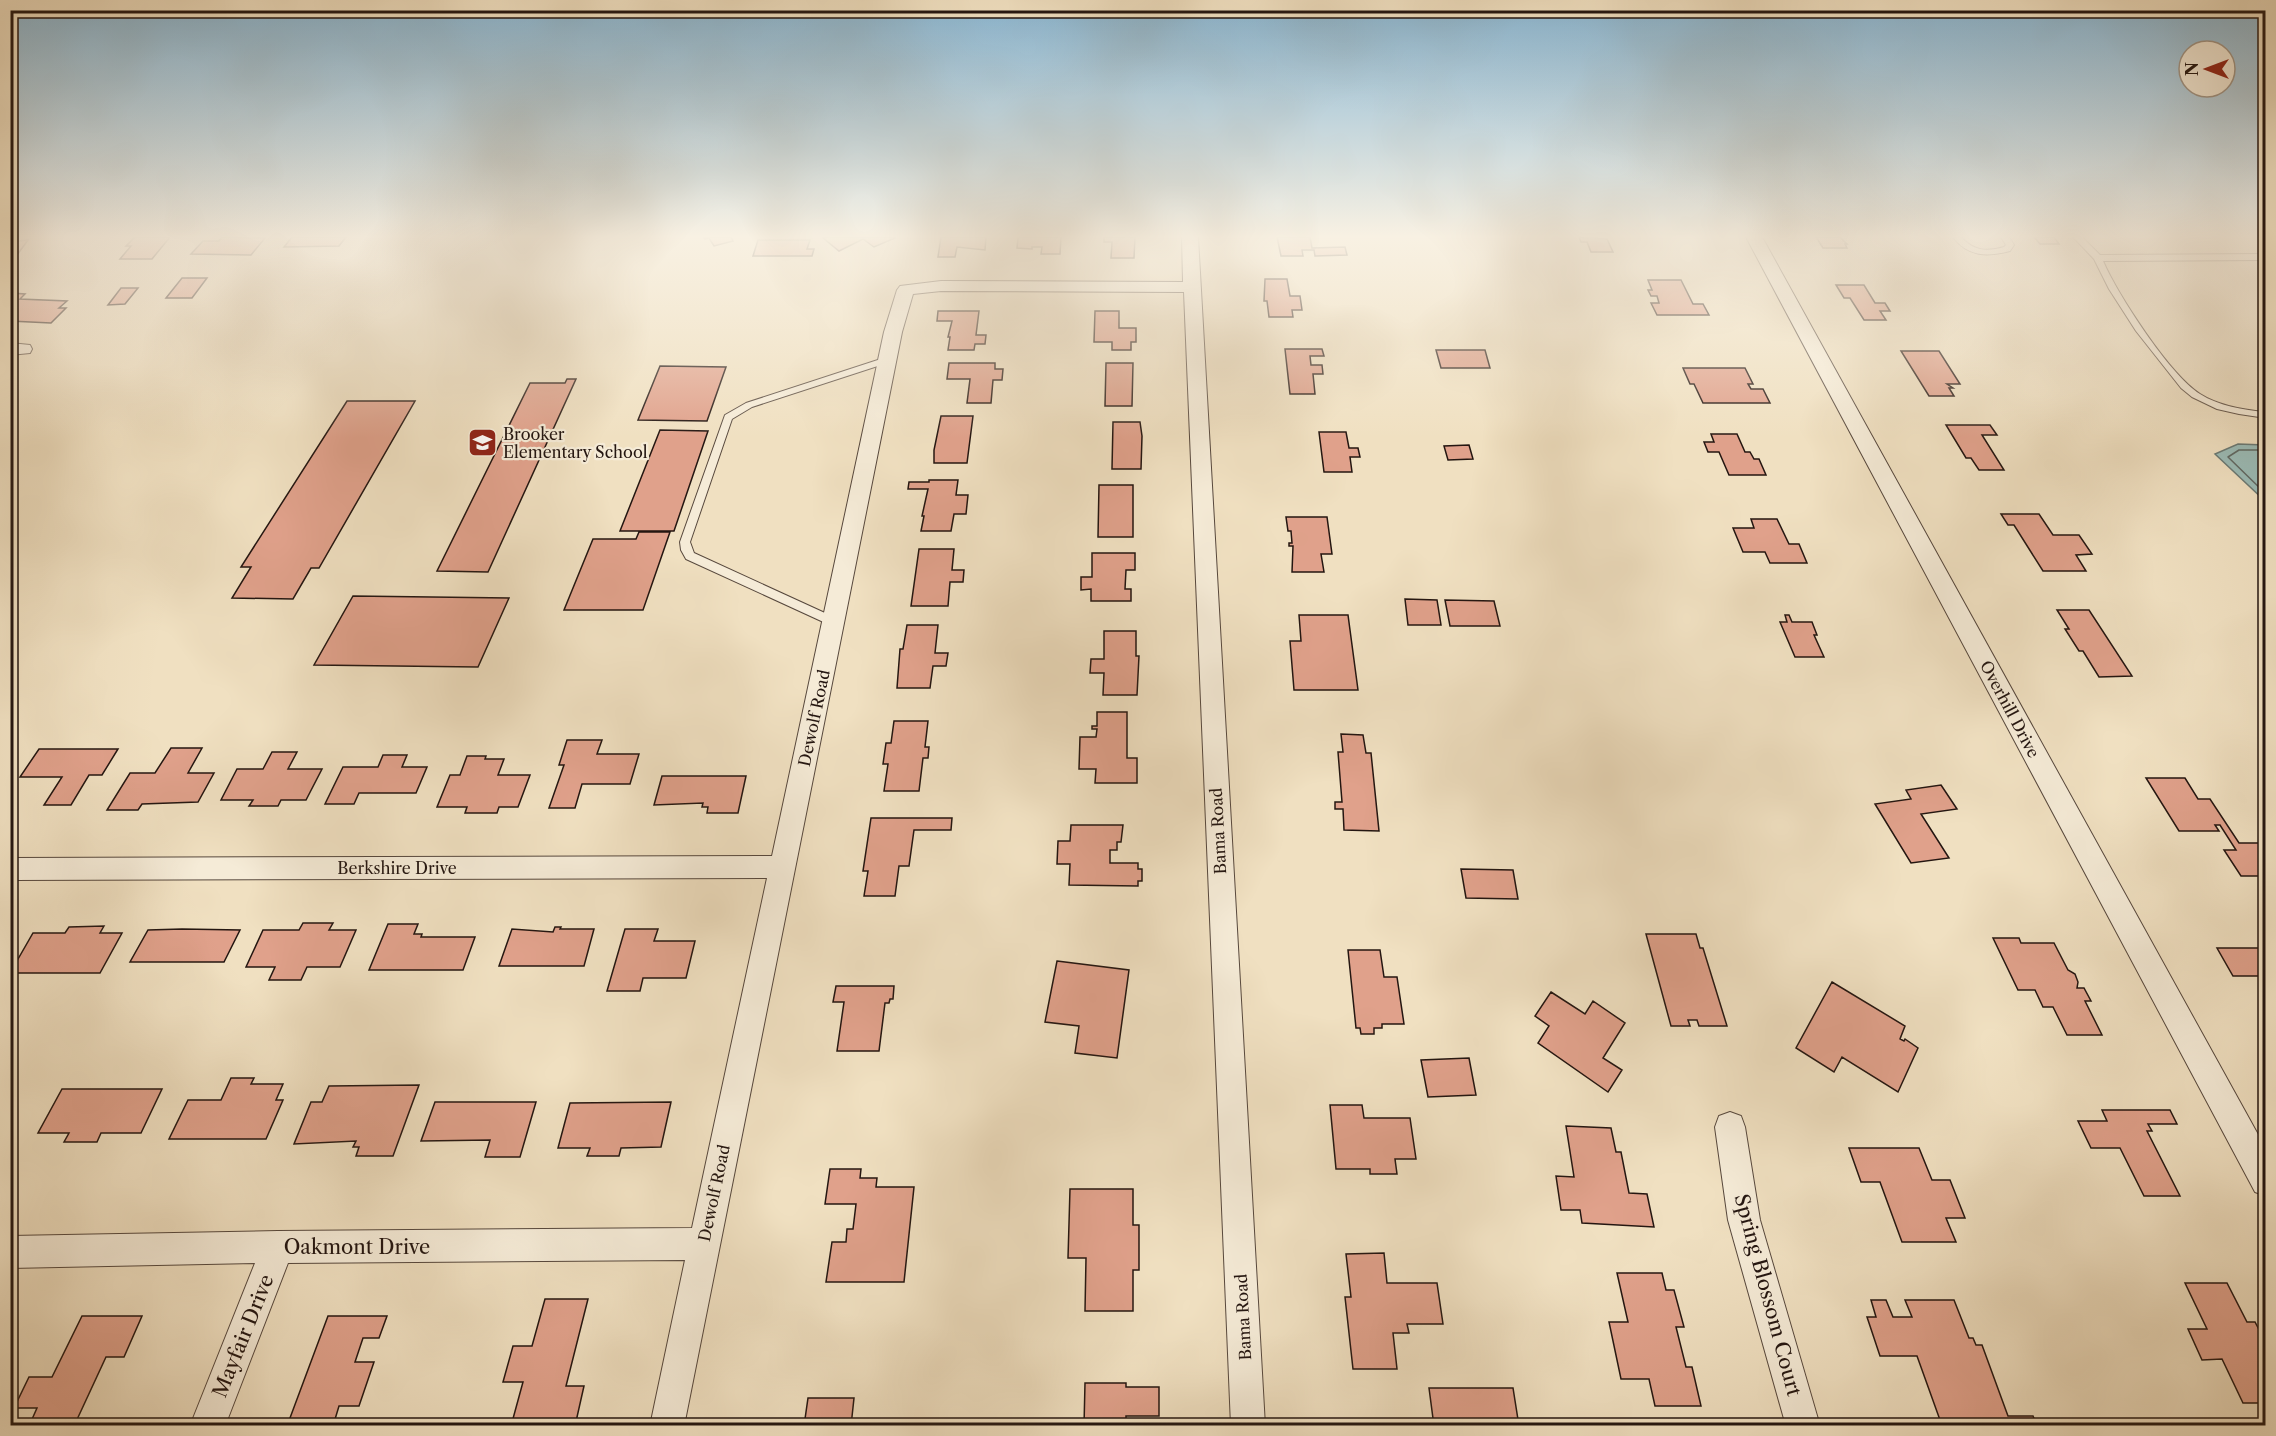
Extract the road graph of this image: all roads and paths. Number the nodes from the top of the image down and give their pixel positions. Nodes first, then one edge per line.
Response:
1 (902, 304) edge
2 (1192, 304) edge
3 (1790, 304) edge
4 (2124, 304) edge
5 (887, 360) junction
6 (2265, 415) edge
7 (834, 622) junction
8 (783, 867) junction
9 (10, 869) edge
10 (1730, 1127) dead end
11 (2265, 1181) edge
12 (703, 1244) junction
13 (278, 1247) junction
14 (10, 1252) edge
15 (207, 1425) edge
16 (667, 1425) edge
17 (1248, 1425) edge
18 (1803, 1425) edge

1 - 5 street, Dewolf Road
2 - 17 street, Bama Road
3 - 11 street, Overhill Drive
4 - 6 lane
5 - 7 street, Dewolf Road
5 - 7 lane
7 - 8 street, Dewolf Road
8 - 9 street, Berkshire Drive
8 - 12 street, Dewolf Road
10 - 18 street, Spring Blossom Court
12 - 13 street, Oakmont Drive
12 - 16 street, Dewolf Road
13 - 14 street, Oakmont Drive
13 - 15 street, Mayfair Drive

